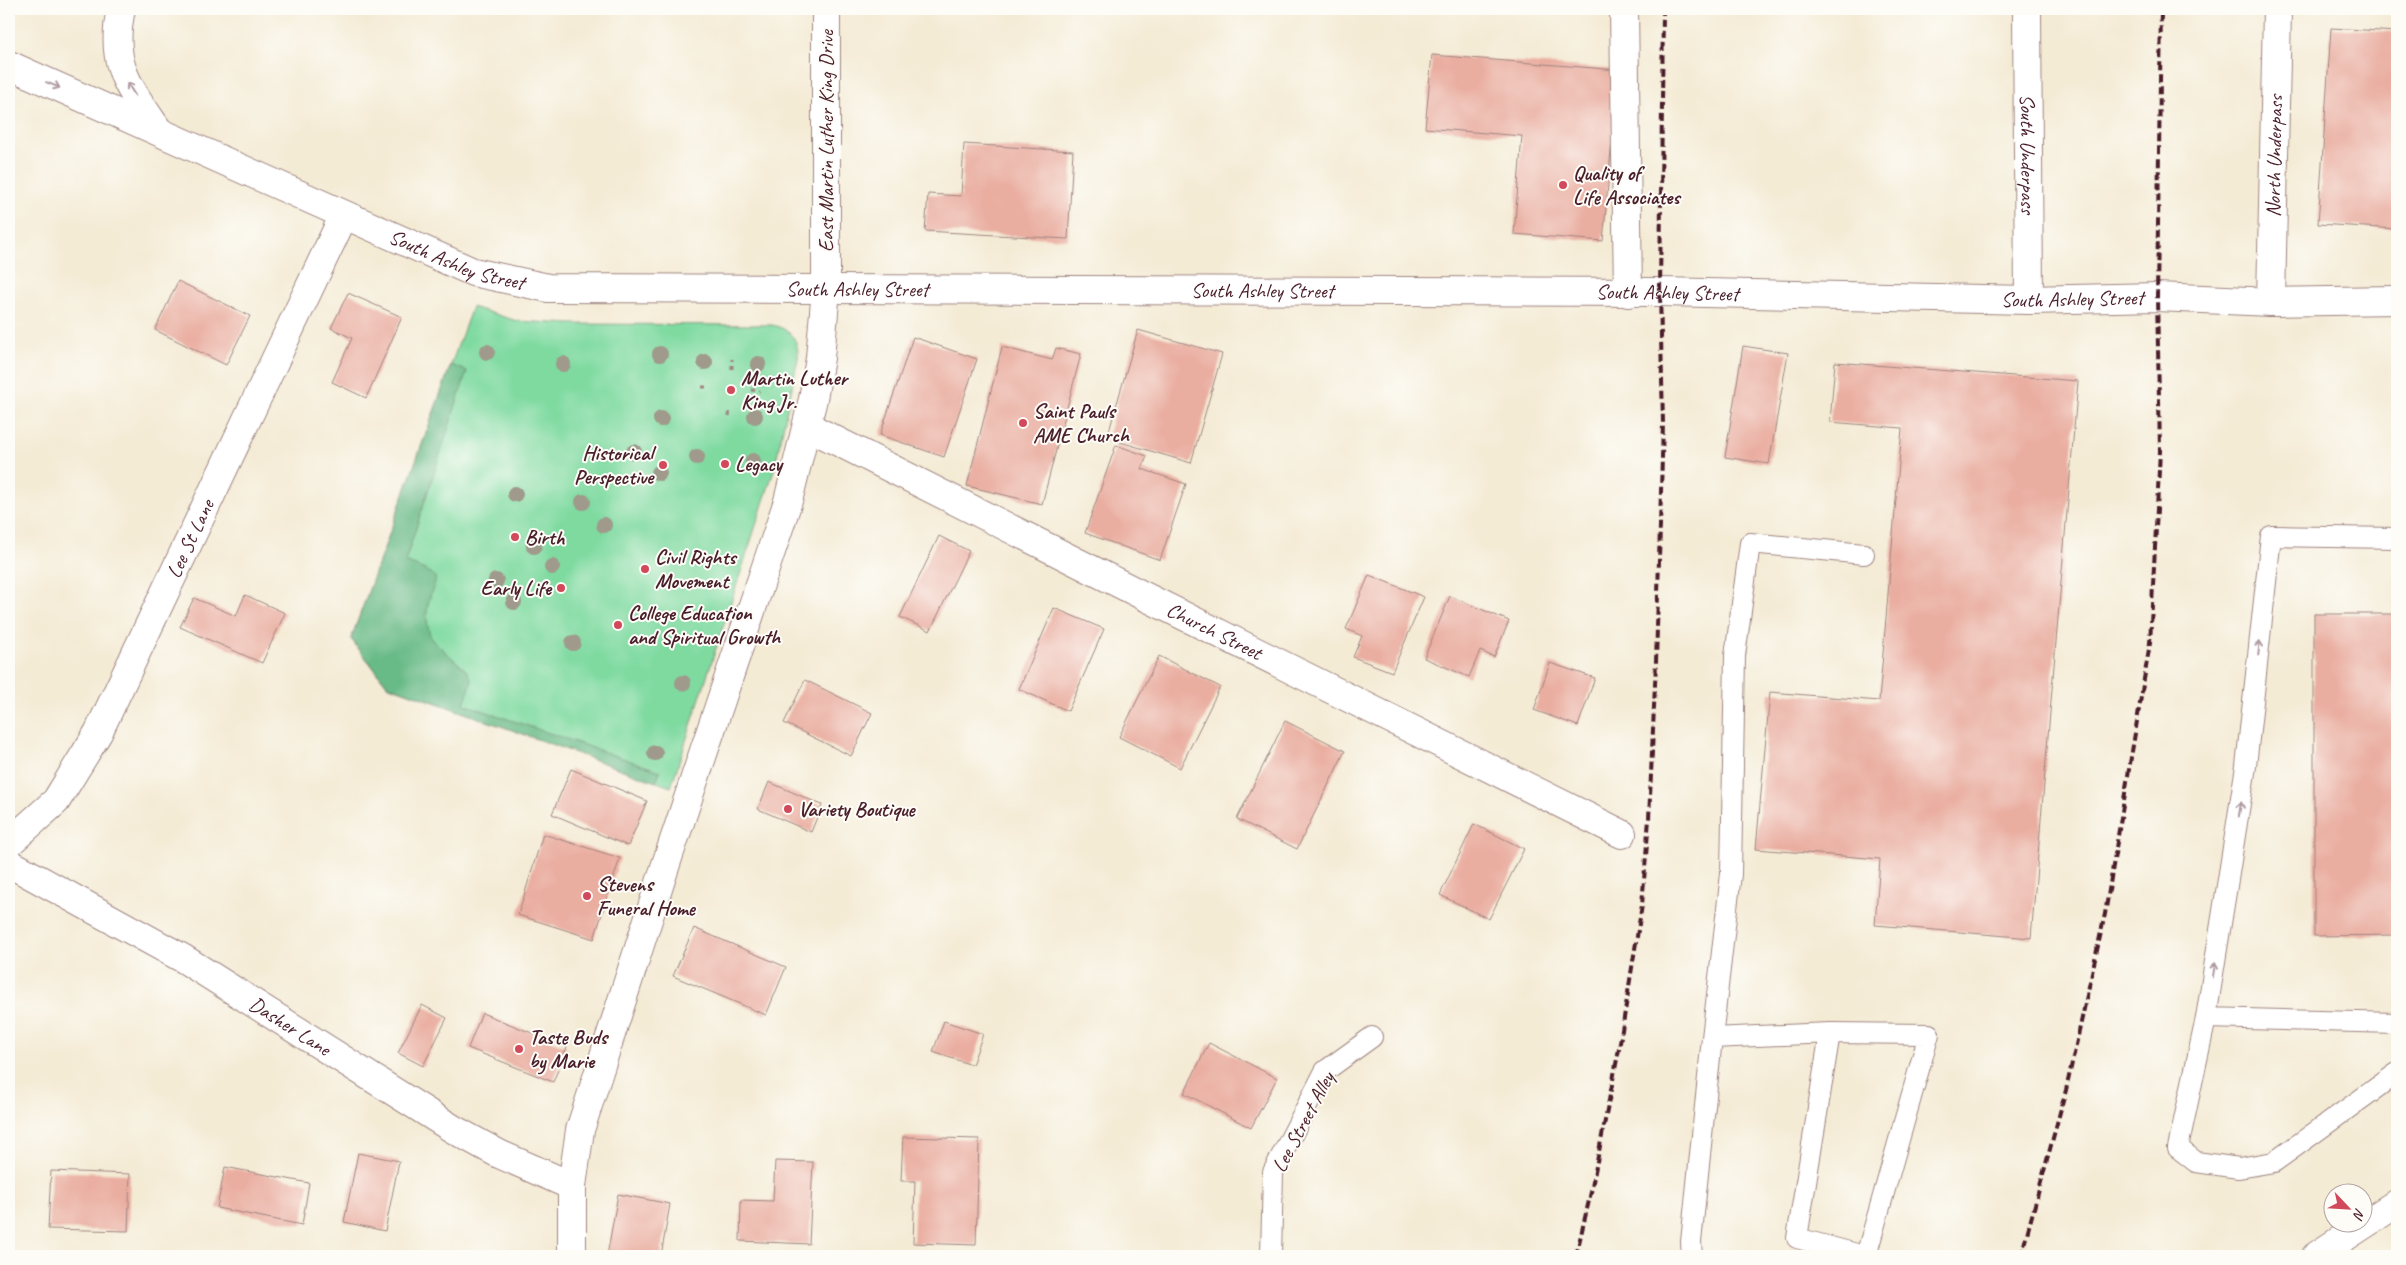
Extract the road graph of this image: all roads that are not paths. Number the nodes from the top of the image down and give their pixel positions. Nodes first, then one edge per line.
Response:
1 (122, 9) edge
2 (826, 9) edge
3 (1624, 9) edge
4 (2027, 9) edge
5 (2277, 9) edge
6 (9, 65) edge
7 (158, 130) junction
8 (344, 215) junction
9 (826, 288) junction
10 (1628, 293) junction
11 (2029, 300) junction
12 (2397, 300) edge
13 (2271, 302) junction
14 (807, 426) junction
15 (2397, 538) edge
16 (1864, 554) dead end
17 (1622, 834) dead end
18 (9, 843) edge
19 (9, 864) edge
20 (2206, 1018) junction
21 (2397, 1023) edge
22 (1830, 1033) junction
23 (1372, 1037) dead end
24 (1712, 1038) junction
25 (2397, 1073) edge
26 (572, 1186) junction
27 (2397, 1204) edge
28 (572, 1256) edge
29 (1271, 1256) edge
30 (1692, 1256) edge
31 (1865, 1256) edge
32 (2316, 1256) edge

7 -> 1 street
2 - 9 street, East Martin Luther King Drive
3 - 10 street
4 - 11 street, South Underpass
5 - 13 street, North Underpass
6 -> 7 street, South Ashley Street
7 - 8 street, South Ashley Street
8 - 9 street, South Ashley Street
8 - 18 street, Lee St Lane
9 - 10 street, South Ashley Street
9 - 14 street, East Martin Luther King Drive
10 - 11 street, South Ashley Street
11 - 13 street, South Ashley Street
12 - 13 street, South Ashley Street
14 - 17 street, Church Street
14 - 26 street, East Martin Luther King Drive
20 -> 15 lane
16 - 24 lane
19 - 26 street, Dasher Lane
20 - 21 lane
20 - 25 lane
22 - 24 lane
22 - 31 lane
22 - 31 lane
23 - 29 lane, Lee Street Alley
24 - 30 lane
26 - 28 street, East Martin Luther King Drive
27 - 32 street

